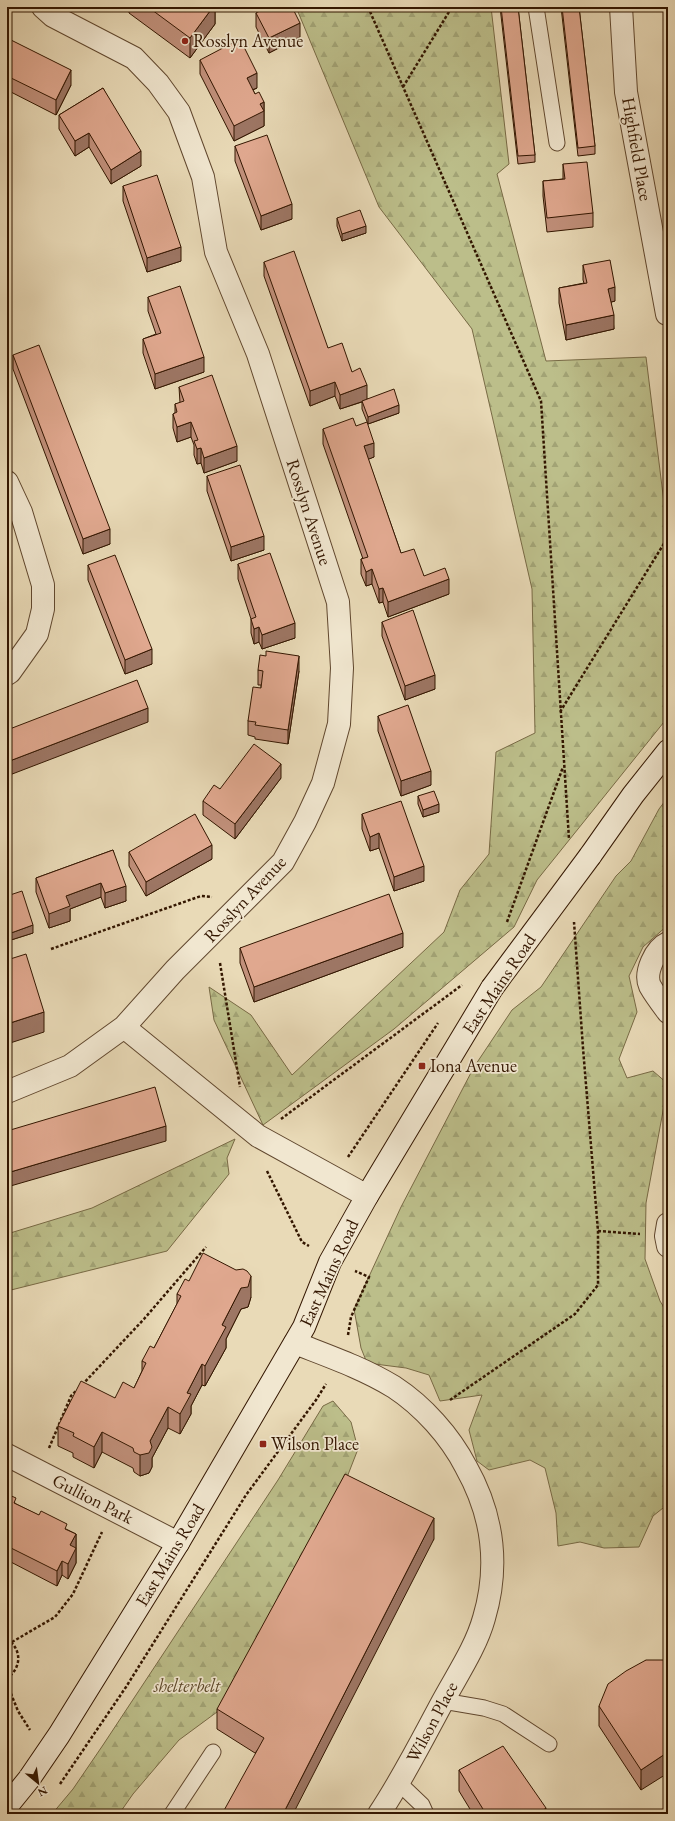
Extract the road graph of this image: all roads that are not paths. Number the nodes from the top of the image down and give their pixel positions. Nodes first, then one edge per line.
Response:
1 (43, 7) edge
2 (536, 7) edge
3 (621, 7) edge
4 (557, 143) dead end
5 (667, 314) dead end
6 (7, 482) edge
7 (7, 674) edge
8 (668, 751) edge
9 (668, 943) edge
10 (668, 1012) edge
11 (124, 1027) junction
12 (7, 1092) edge
13 (367, 1196) junction
14 (294, 1343) junction
15 (7, 1455) edge
16 (178, 1543) junction
17 (443, 1701) junction
18 (549, 1744) dead end
19 (213, 1752) dead end
20 (400, 1783) junction
21 (7, 1806) edge
22 (172, 1814) edge
23 (379, 1814) edge
24 (426, 1814) edge

1 - 11 street, Rosslyn Avenue
2 - 4 lane
3 - 5 street, Highfield Place
6 - 7 street
8 - 13 street, East Mains Road, bridge
9 - 10 street
11 - 12 street, Rosslyn Avenue
11 - 13 street
13 - 14 street, East Mains Road
14 - 16 street, East Mains Road
14 - 17 street, Wilson Place
15 - 16 street, Gullion Park
16 - 21 street, East Mains Road
17 - 18 lane
17 - 20 street, Wilson Place
19 - 22 lane
20 - 23 street, Wilson Place
20 - 24 lane

